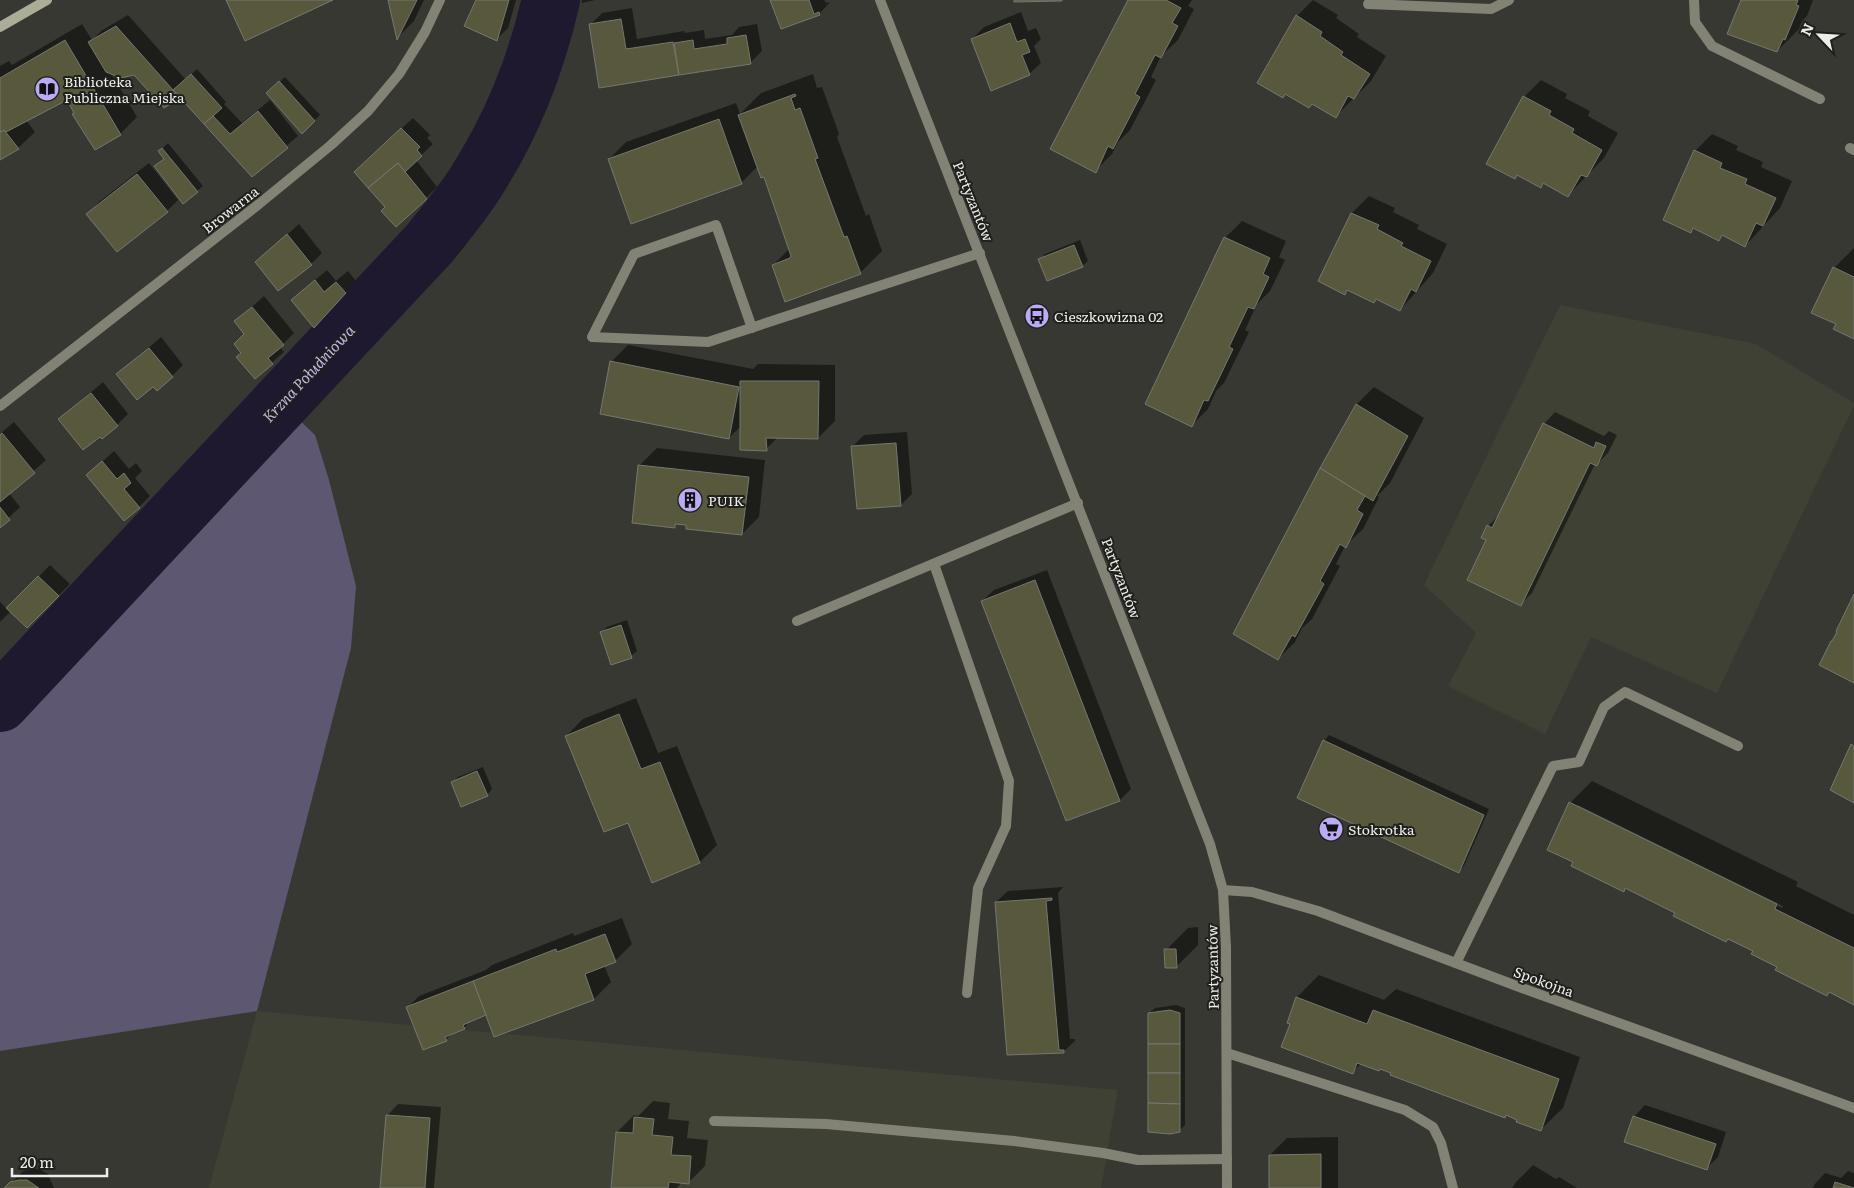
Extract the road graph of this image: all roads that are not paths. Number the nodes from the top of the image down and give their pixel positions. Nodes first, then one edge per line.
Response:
1 (47, 0) edge
2 (440, 0) edge
3 (880, 0) edge
4 (1509, 0) edge
5 (1694, 0) edge
6 (1368, 4) dead end
7 (0, 28) edge
8 (1820, 99) dead end
9 (980, 252) junction
10 (752, 328) junction
11 (0, 406) edge
12 (1078, 503) junction
13 (934, 564) junction
14 (797, 621) dead end
15 (1738, 746) dead end
16 (1223, 890) junction
17 (1456, 963) junction
18 (967, 993) dead end
19 (1227, 1053) junction
20 (1854, 1108) edge
21 (714, 1121) dead end
22 (1227, 1159) junction
23 (1227, 1188) edge
24 (1453, 1188) edge

1 - 7 main road
2 - 11 street, Browarna
3 - 9 street, Partyzantów
4 - 6 street
5 - 8 street
9 - 10 street
9 - 12 street, Partyzantów
10 - 10 street
12 - 13 street
12 - 16 street, Partyzantów
13 - 14 street
13 - 18 street
15 - 17 street
16 - 17 street, Spokojna
16 - 19 street, Partyzantów
17 - 20 street, Spokojna
19 - 22 street, Partyzantów
19 - 24 street
21 - 22 street
22 - 23 street, Partyzantów

